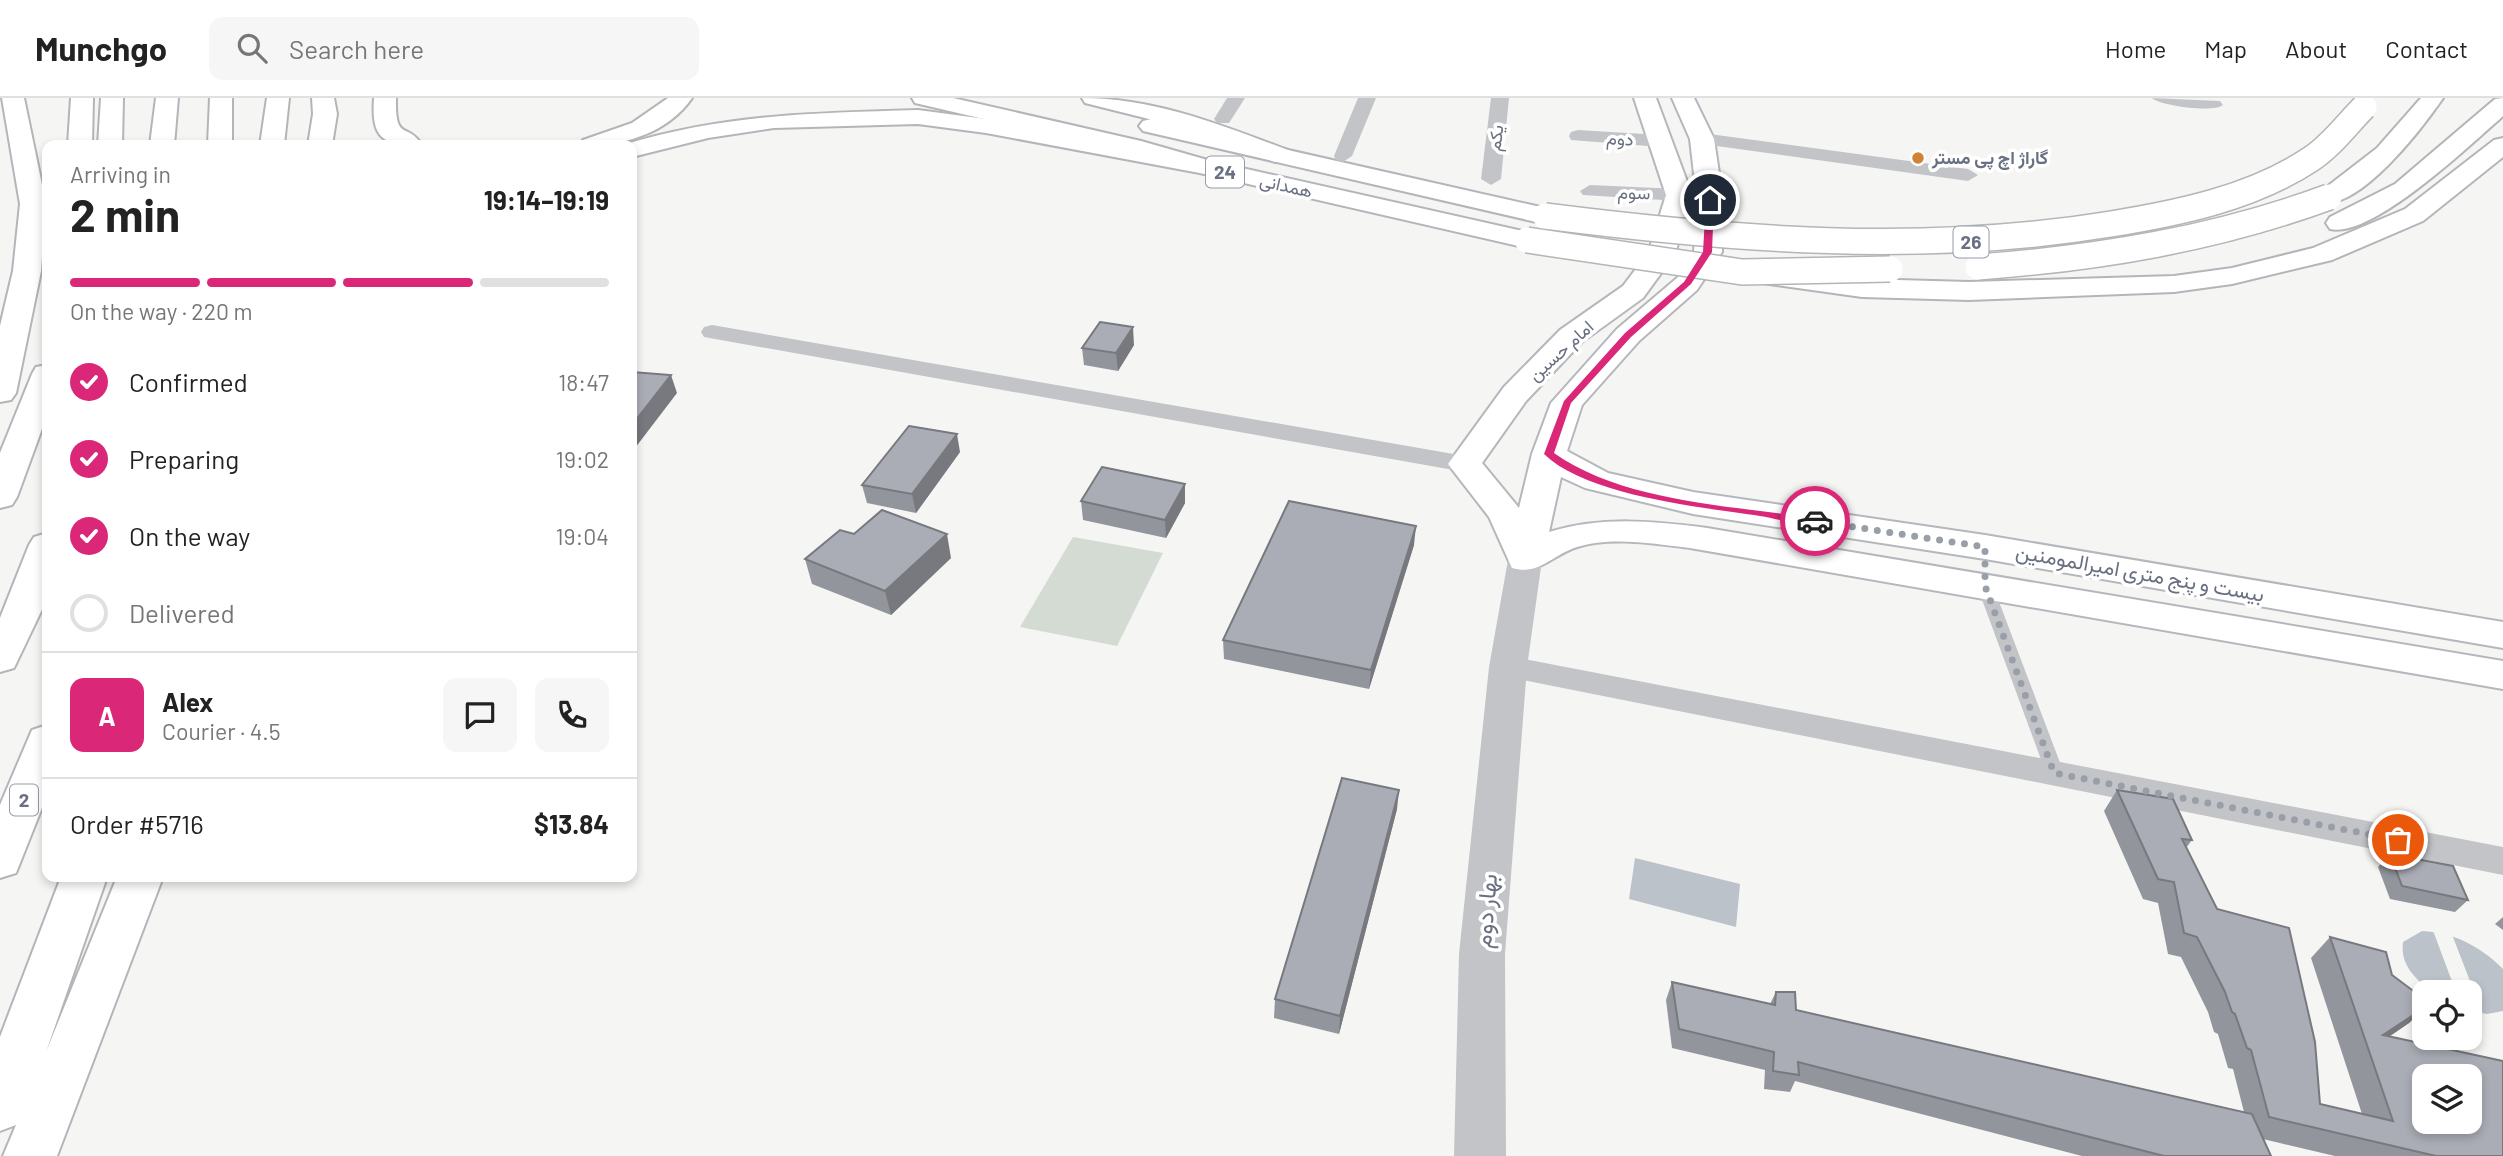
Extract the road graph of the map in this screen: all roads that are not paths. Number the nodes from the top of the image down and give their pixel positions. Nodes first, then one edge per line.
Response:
1 (13, 98) edge
2 (82, 98) edge
3 (113, 98) edge
4 (167, 98) edge
5 (221, 98) edge
6 (278, 98) edge
7 (323, 98) edge
8 (370, 98) edge
9 (681, 98) edge
10 (923, 98) edge
11 (1027, 98) edge
12 (1093, 98) edge
13 (1236, 98) edge
14 (1367, 98) edge
15 (1500, 98) edge
16 (1645, 98) edge
17 (1683, 98) edge
18 (2161, 98) edge
19 (2432, 98) edge
20 (2368, 101) edge
21 (2503, 104) edge
22 (2214, 105) dead end
23 (385, 110) edge
24 (1223, 119) dead end
25 (1578, 136) dead end
26 (1702, 139) junction
27 (80, 140) edge
28 (110, 140) edge
29 (163, 140) edge
30 (220, 140) edge
31 (273, 140) edge
32 (321, 140) edge
33 (402, 140) edge
34 (611, 140) edge
35 (1661, 141) junction
36 (2503, 145) edge
37 (637, 149) edge
38 (1343, 156) dead end
39 (1284, 157) junction
40 (1205, 167) junction
41 (1968, 175) dead end
42 (1491, 179) dead end
43 (1590, 191) dead end
44 (1679, 195) junction
45 (1545, 216) joint
46 (1527, 240) joint
47 (1742, 272) junction
48 (2069, 289) junction
49 (42, 301) edge
50 (712, 332) dead end
51 (42, 387) edge
52 (0, 393) edge
53 (0, 402) edge
54 (1549, 454) junction
55 (1465, 464) junction
56 (1652, 495) junction
57 (0, 497) edge
58 (1663, 534) junction
59 (1985, 547) junction
60 (42, 559) edge
61 (1525, 560) junction
62 (1985, 586) junction
63 (2503, 635) edge
64 (0, 658) edge
65 (1508, 667) junction
66 (2503, 675) edge
67 (42, 754) edge
68 (2054, 773) junction
69 (0, 860) edge
70 (2503, 861) edge
71 (82, 882) edge
72 (138, 882) edge
73 (0, 1106) edge
74 (30, 1156) edge
75 (1480, 1156) edge

1 - 52 main road
2 - 27 main road
3 - 28 main road
4 - 29 main road
5 - 30 main road
6 - 31 main road
7 - 32 main road
8 - 23 main road
9 - 34 main road
10 - 40 main road, همدانی / 24
11 - 39 main road, همدانی / 24
12 - 39 main road
13 - 24 street
14 - 38 street
15 - 42 street, یکم
16 - 35 main road
17 - 26 main road, امام حسین
18 - 22 street
19 - 47 main road, 26, bridge
20 - 45 main road, 26, bridge
21 - 48 main road
23 - 33 main road
25 - 35 street, دوم
26 - 41 street
26 - 54 main road, امام حسین
35 - 44 main road
36 - 48 main road
37 - 40 main road
39 - 45 main road, همدانی / 24
40 - 46 main road, همدانی / 24
43 - 44 street, سوم
44 - 55 main road, امام حسین
46 - 47 main road, 26, bridge
47 - 48 main road, bridge
49 - 53 main road
50 - 55 street
51 - 57 main road
54 - 56 main road, بیست و پنج متری امیرالمومنین
54 - 61 main road, امام حسین
55 - 61 main road
56 - 58 main road
56 - 59 main road, بیست و پنج متری امیرالمومنین
58 - 61 main road
58 - 62 main road, بیست و پنج متری امیرالمومنین
59 - 62 main road
59 - 63 main road, بیست و پنج متری امیرالمومنین
60 - 64 main road
61 - 65 street, امام حسین
62 - 66 main road, بیست و پنج متری امیرالمومنین
62 - 68 lane
65 - 68 street
65 - 75 street, بهار دوم
67 - 69 main road, 2
68 - 70 street
71 - 73 main road
72 - 74 main road

